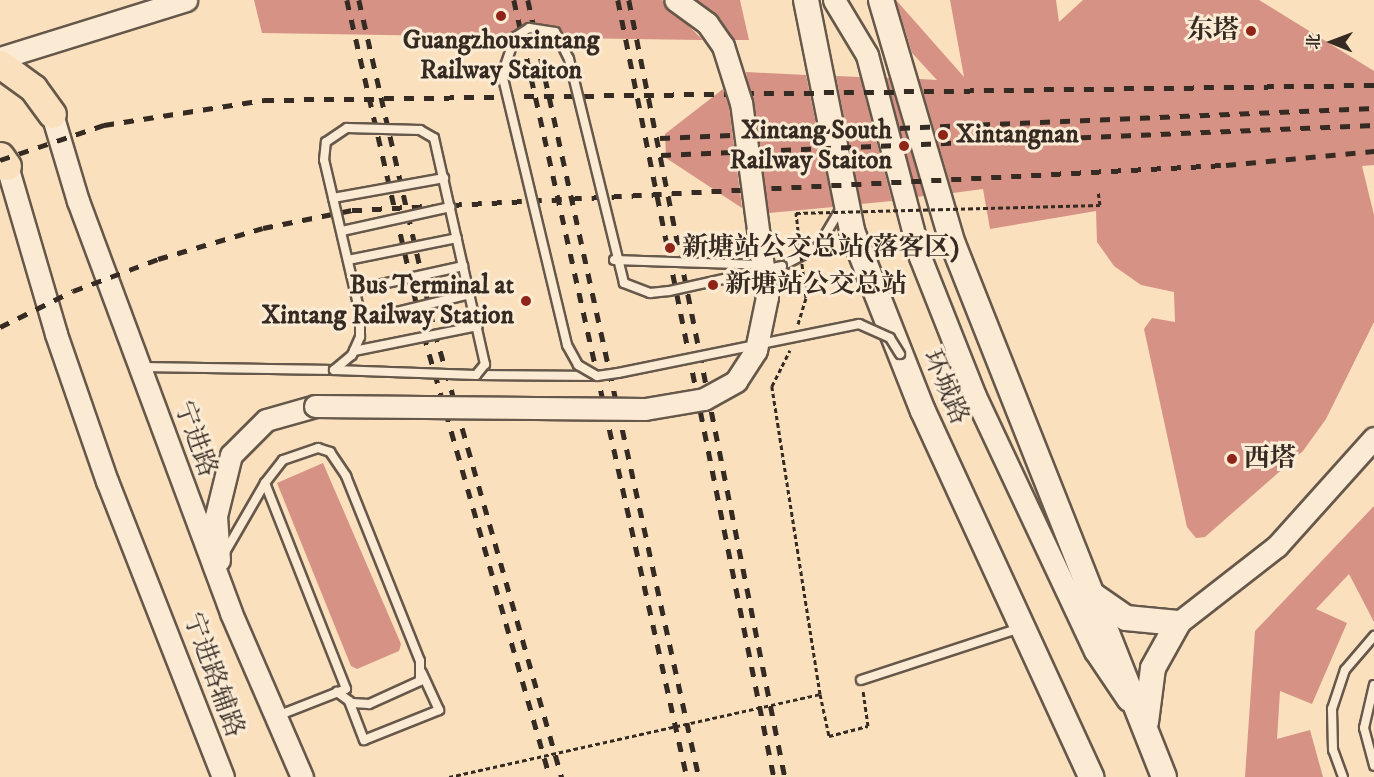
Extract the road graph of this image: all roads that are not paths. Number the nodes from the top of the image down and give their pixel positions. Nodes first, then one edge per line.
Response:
1 (203, 0) edge
2 (806, 0) edge
3 (834, 0) edge
4 (881, 0) edge
5 (178, 2) edge
6 (683, 4) edge
7 (0, 58) edge
8 (0, 64) edge
9 (52, 114) joint
10 (4, 161) edge
11 (836, 166) junction
12 (444, 178) junction
13 (333, 198) junction
14 (450, 207) junction
15 (342, 231) junction
16 (457, 238) junction
17 (348, 260) junction
18 (614, 260) junction
19 (463, 266) junction
20 (782, 266) junction
21 (355, 290) junction
22 (471, 294) junction
23 (360, 321) junction
24 (478, 326) junction
25 (354, 351) junction
26 (900, 354) junction
27 (140, 367) junction
28 (334, 370) junction
29 (476, 375) junction
30 (597, 376) junction
31 (1374, 438) edge
32 (265, 483) junction
33 (220, 562) junction
34 (1093, 595) junction
35 (231, 613) junction
36 (1178, 623) junction
37 (1022, 627) junction
38 (1374, 636) edge
39 (422, 673) junction
40 (861, 680) road end
41 (1374, 686) edge
42 (337, 692) junction
43 (349, 701) junction
44 (1138, 712) junction
45 (274, 717) junction
46 (1148, 739) junction
47 (1374, 766) edge
48 (224, 777) edge
49 (302, 777) edge
50 (1091, 777) edge
51 (1164, 777) edge
52 (1343, 777) edge

1 - 5 street
2 - 11 main road, 环城路
3 - 44 street
4 - 34 main road
5 - 7 street
6 - 33 street, bridge
8 - 9 main road
9 - 27 street, 宁进路
10 - 48 street, 宁进路辅路
11 - 20 lane, bridge
11 - 26 main road, 环城路, bridge
12 - 13 lane, bridge
12 - 13 lane, bridge
12 - 14 lane, bridge
13 - 15 lane, bridge
14 - 15 lane, bridge
14 - 16 lane, bridge
15 - 17 lane, bridge
16 - 17 lane, bridge
16 - 19 lane, bridge
17 - 21 lane, bridge
18 - 20 lane, bridge
18 - 20 lane, bridge
18 - 30 lane, bridge
19 - 21 lane, bridge
19 - 22 lane, bridge
21 - 23 lane, bridge
22 - 23 lane, bridge
22 - 24 lane, bridge
23 - 25 lane, bridge
24 - 25 lane, bridge
24 - 29 lane, bridge
25 - 28 lane, bridge
26 - 30 lane, bridge
26 - 37 main road, 环城路
27 - 28 lane
27 - 35 street, 宁进路
28 - 29 lane, bridge
29 - 30 lane
31 - 36 street
32 - 33 lane
32 - 39 lane
32 - 42 lane
33 - 35 street
34 - 36 main road
34 - 44 main road
35 - 45 street, 宁进路
36 - 46 main road
37 - 40 lane
37 - 50 main road, 环城路
38 - 52 lane
39 - 43 lane
39 - 43 lane
41 - 47 lane
42 - 43 lane
42 - 45 lane
44 - 46 main road
45 - 49 street, 宁进路
46 - 51 main road

